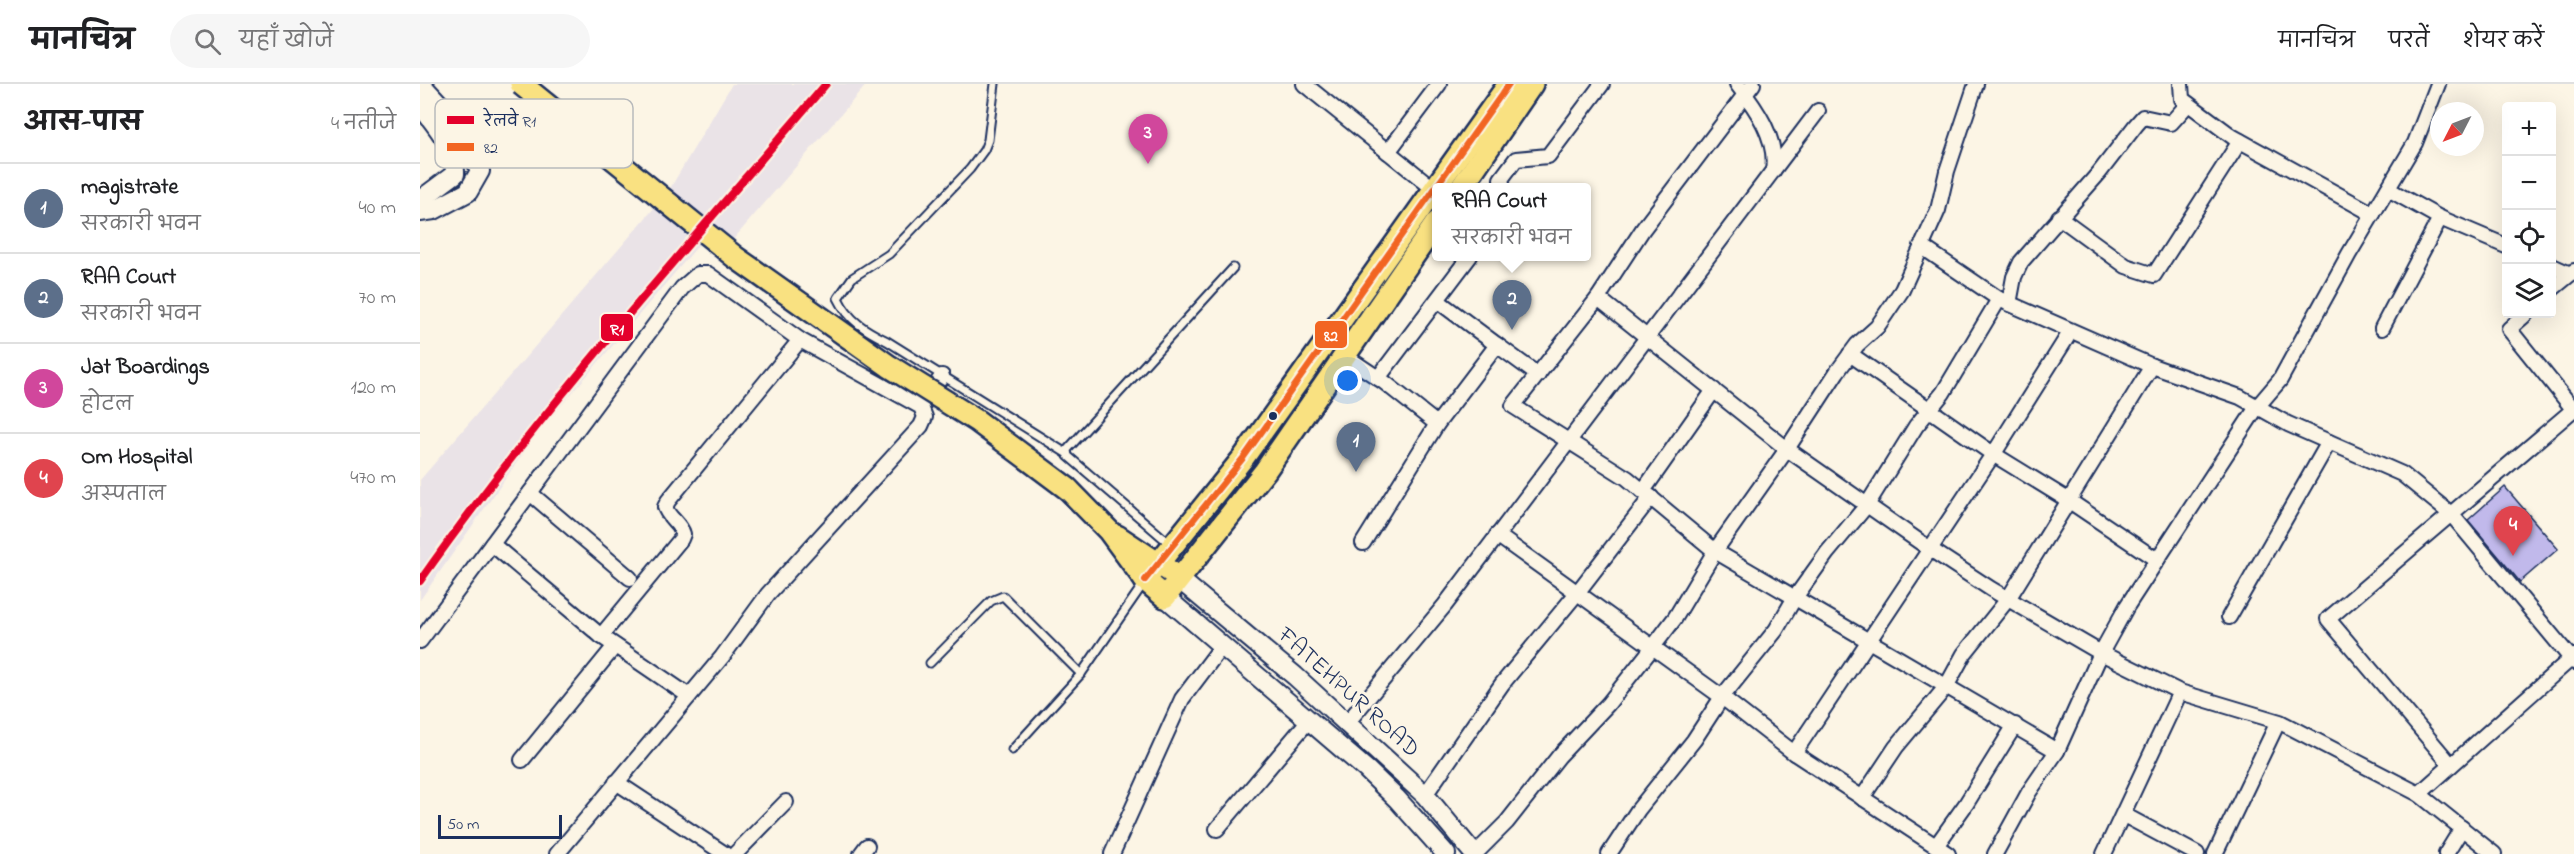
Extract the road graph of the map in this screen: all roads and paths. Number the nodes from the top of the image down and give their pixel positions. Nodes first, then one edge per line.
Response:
1 (421, 84) edge
2 (521, 84) edge
3 (995, 84) edge
4 (1304, 84) edge
5 (1439, 84) edge
6 (1509, 84) edge
7 (1532, 84) edge
8 (1602, 84) edge
9 (1976, 84) edge
10 (2181, 84) edge
11 (2438, 84) edge
12 (1745, 87) edge
13 (435, 99) edge
14 (540, 99) edge
15 (2188, 104) junction
16 (420, 105) edge
17 (1818, 111) dead end
18 (435, 126) edge
19 (2240, 141) junction
20 (1388, 152) junction
21 (455, 168) edge
22 (479, 168) edge
23 (625, 168) edge
24 (1773, 171) junction
25 (1438, 183) edge
26 (1464, 183) edge
27 (1502, 183) edge
28 (1432, 187) edge
29 (2388, 189) junction
30 (1432, 192) edge
31 (420, 200) edge
32 (420, 212) edge
33 (2373, 214) junction
34 (2059, 217) junction
35 (2440, 218) junction
36 (1432, 229) edge
37 (2502, 244) edge
38 (1922, 246) junction
39 (1466, 261) edge
40 (2556, 267) edge
41 (1233, 268) dead end
42 (2572, 272) edge
43 (2556, 286) edge
44 (1598, 298) junction
45 (1438, 301) junction
46 (2004, 301) junction
47 (2521, 318) edge
48 (2382, 328) dead end
49 (2071, 331) junction
50 (1647, 337) junction
51 (800, 340) junction
52 (1497, 345) junction
53 (1850, 354) junction
54 (1345, 356) junction
55 (2152, 366) junction
56 (942, 375) junction
57 (1538, 375) junction
58 (1378, 378) junction
59 (1713, 390) junction
60 (921, 407) junction
61 (2257, 407) junction
62 (1930, 408) junction
63 (2574, 410) edge
64 (1437, 424) junction
65 (2329, 442) junction
66 (1568, 443) junction
67 (1787, 449) junction
68 (1066, 453) junction
69 (1994, 454) junction
70 (530, 493) junction
71 (1647, 494) junction
72 (2068, 500) junction
73 (1867, 505) junction
74 (2452, 515) junction
75 (1109, 531) junction
76 (1497, 535) junction
77 (1363, 543) dead end
78 (492, 544) junction
79 (1174, 547) junction
80 (1930, 549) junction
81 (1715, 550) junction
82 (2157, 560) junction
83 (1160, 563) junction
84 (630, 578) dead end
85 (1179, 579) junction
86 (1145, 580) junction
87 (1577, 593) junction
88 (1165, 597) junction
89 (1794, 599) junction
90 (2008, 599) junction
91 (2229, 617) dead end
92 (601, 636) junction
93 (420, 641) edge
94 (1868, 641) junction
95 (615, 646) junction
96 (1222, 646) junction
97 (1653, 647) junction
98 (2101, 653) junction
99 (2573, 659) edge
100 (930, 663) dead end
101 (1081, 674) junction
102 (1946, 687) junction
103 (2180, 692) junction
104 (689, 696) junction
105 (1722, 697) junction
106 (1309, 720) junction
107 (2278, 722) junction
108 (1347, 723) junction
109 (2015, 725) junction
110 (1012, 750) dead end
111 (2057, 751) junction
112 (1794, 753) junction
113 (522, 760) dead end
114 (2451, 765) junction
115 (616, 782) junction
116 (2419, 794) junction
117 (1425, 795) junction
118 (1863, 798) junction
119 (786, 802) dead end
120 (2124, 814) junction
121 (2462, 828) junction
122 (1217, 829) dead end
123 (1942, 850) edge
124 (1612, 851) edge
125 (558, 854) edge
126 (725, 854) edge
127 (735, 854) edge
128 (1112, 854) edge
129 (1446, 854) edge
130 (1474, 854) edge
131 (1627, 854) edge
132 (1995, 854) edge
133 (2104, 854) edge
134 (2197, 854) edge
135 (2216, 854) edge
136 (2446, 854) edge
137 (2494, 854) edge

1 - 13 street
2 - 14 main road, bridge
3 - 56 lane
4 - 20 street
5 - 20 street
6 - 25 main road
7 - 26 main road
8 - 27 street
9 - 38 street
10 - 15 street
11 - 29 street
12 - 24 street
12 - 44 street
15 - 19 street
15 - 34 street
16 - 18 street
17 - 24 street
19 - 33 street
19 - 34 street
20 - 28 street
21 - 31 street
22 - 32 street
23 - 75 main road, bridge
24 - 50 street
29 - 33 street
29 - 35 street
30 - 79 main road
33 - 61 street
34 - 46 street
35 - 37 street
35 - 48 street
36 - 54 main road
38 - 46 street
38 - 53 street
39 - 45 street
40 - 42 street
41 - 68 lane
42 - 43 street
44 - 50 street
44 - 57 street
45 - 52 street
45 - 58 street
46 - 49 street
46 - 62 street
47 - 63 street
49 - 55 street
49 - 69 street
50 - 59 street
50 - 66 street
51 - 60 street
51 - 70 street
51 - 92 street
52 - 57 street
52 - 64 street
53 - 62 street
53 - 67 street
54 - 58 street
54 - 85 main road
55 - 61 street
55 - 72 street
56 - 60 street
56 - 68 lane
57 - 66 street
58 - 64 street
59 - 67 street
59 - 71 street
60 - 104 street
61 - 65 street
61 - 82 street
62 - 69 street
62 - 73 street
63 - 74 street
64 - 77 street
65 - 74 street
65 - 91 street
66 - 71 street
66 - 76 street
67 - 73 street
67 - 81 street
68 - 79 lane
69 - 72 street
69 - 80 street
70 - 78 street
70 - 84 street
71 - 81 street
71 - 87 street
72 - 82 street
72 - 90 street
73 - 80 street
73 - 89 street
74 - 99 street
74 - 114 street
75 - 83 main road
75 - 86 main road
76 - 87 street
76 - 108 street
78 - 92 street
78 - 93 street
79 - 83 main road
80 - 90 street
80 - 94 street
81 - 89 street
81 - 97 street
82 - 98 street
83 - 85 main road
83 - 86 main road
85 - 88 main road
85 - 108 street, FATEHPUR ROAD
86 - 88 main road
86 - 101 lane
87 - 97 street
87 - 117 street
88 - 96 street
89 - 94 street
89 - 105 street
90 - 98 street
90 - 102 street
92 - 95 street
94 - 102 street
94 - 112 street
95 - 104 street
95 - 113 street
96 - 106 street
96 - 128 street
97 - 105 street
97 - 130 street
98 - 103 street
98 - 111 street
99 - 114 street
100 - 101 lane
101 - 110 lane
102 - 109 street
102 - 118 street
103 - 107 street
103 - 120 street
104 - 115 street
105 - 112 street
105 - 124 street
106 - 122 street
106 - 129 street
107 - 116 street
107 - 135 street
108 - 117 street, FATEHPUR ROAD
109 - 111 street
109 - 123 street
111 - 132 street
112 - 118 street
114 - 116 street
115 - 125 street
115 - 126 street
116 - 121 street
117 - 130 street, FATEHPUR ROAD
118 - 123 street
119 - 127 street
120 - 133 street
120 - 134 street
121 - 136 street
121 - 137 street
124 - 131 street

